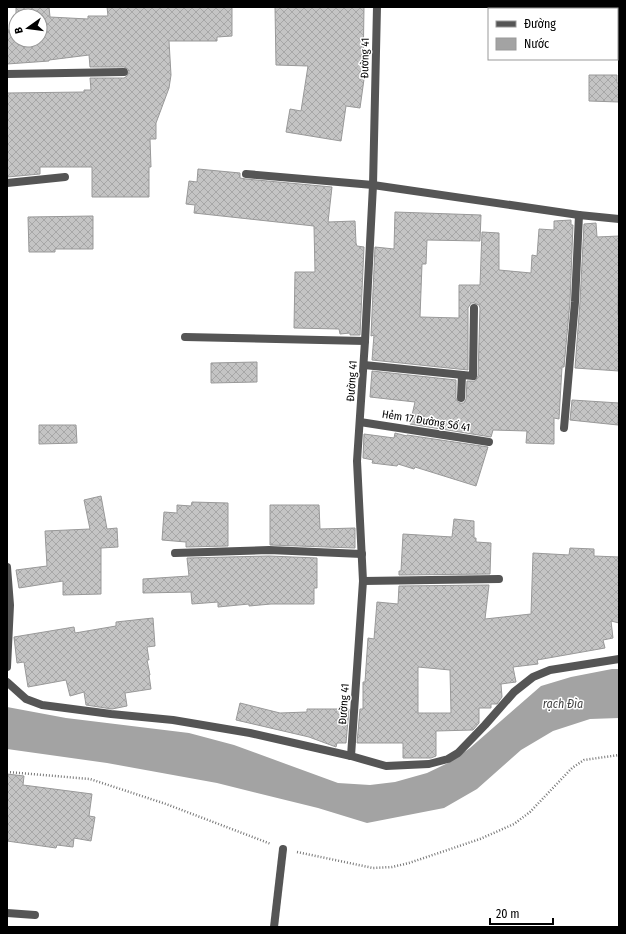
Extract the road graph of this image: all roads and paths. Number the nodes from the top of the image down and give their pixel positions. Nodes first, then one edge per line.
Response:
1 (377, 7) edge
2 (124, 72) dead end
3 (7, 74) edge
4 (246, 174) dead end
5 (66, 177) dead end
6 (7, 183) edge
7 (373, 185) junction
8 (579, 215) junction
9 (619, 219) edge
10 (474, 308) dead end
11 (184, 337) dead end
12 (366, 341) junction
13 (364, 365) junction
14 (462, 375) junction
15 (461, 398) dead end
16 (360, 422) junction
17 (564, 428) dead end
18 (489, 442) dead end
19 (174, 553) dead end
20 (362, 554) junction
21 (7, 567) edge
22 (499, 579) dead end
23 (363, 581) junction
24 (619, 658) edge
25 (7, 665) edge
26 (7, 682) edge
27 (619, 755) edge
28 (351, 756) junction
29 (7, 772) edge
30 (283, 849) junction
31 (7, 913) edge
32 (35, 915) dead end
33 (274, 927) edge

1 - 7 street, Đường 41
2 - 3 street
4 - 7 street
5 - 6 street
7 - 8 street
7 - 12 street, Đường 41
8 - 9 street
8 - 17 street
10 - 14 street
11 - 12 street
12 - 13 street, Đường 41
13 - 14 street
13 - 16 street, Đường 41
14 - 15 street
16 - 18 street, Hẻm 17 Đường Số 41
16 - 20 street, Đường 41
19 - 20 street
20 - 23 street, Đường 41
21 - 25 street
22 - 23 street
23 - 28 street, Đường 41
24 - 28 street
26 - 28 street
27 - 30 path
29 - 30 path
30 - 33 street
31 - 32 street

